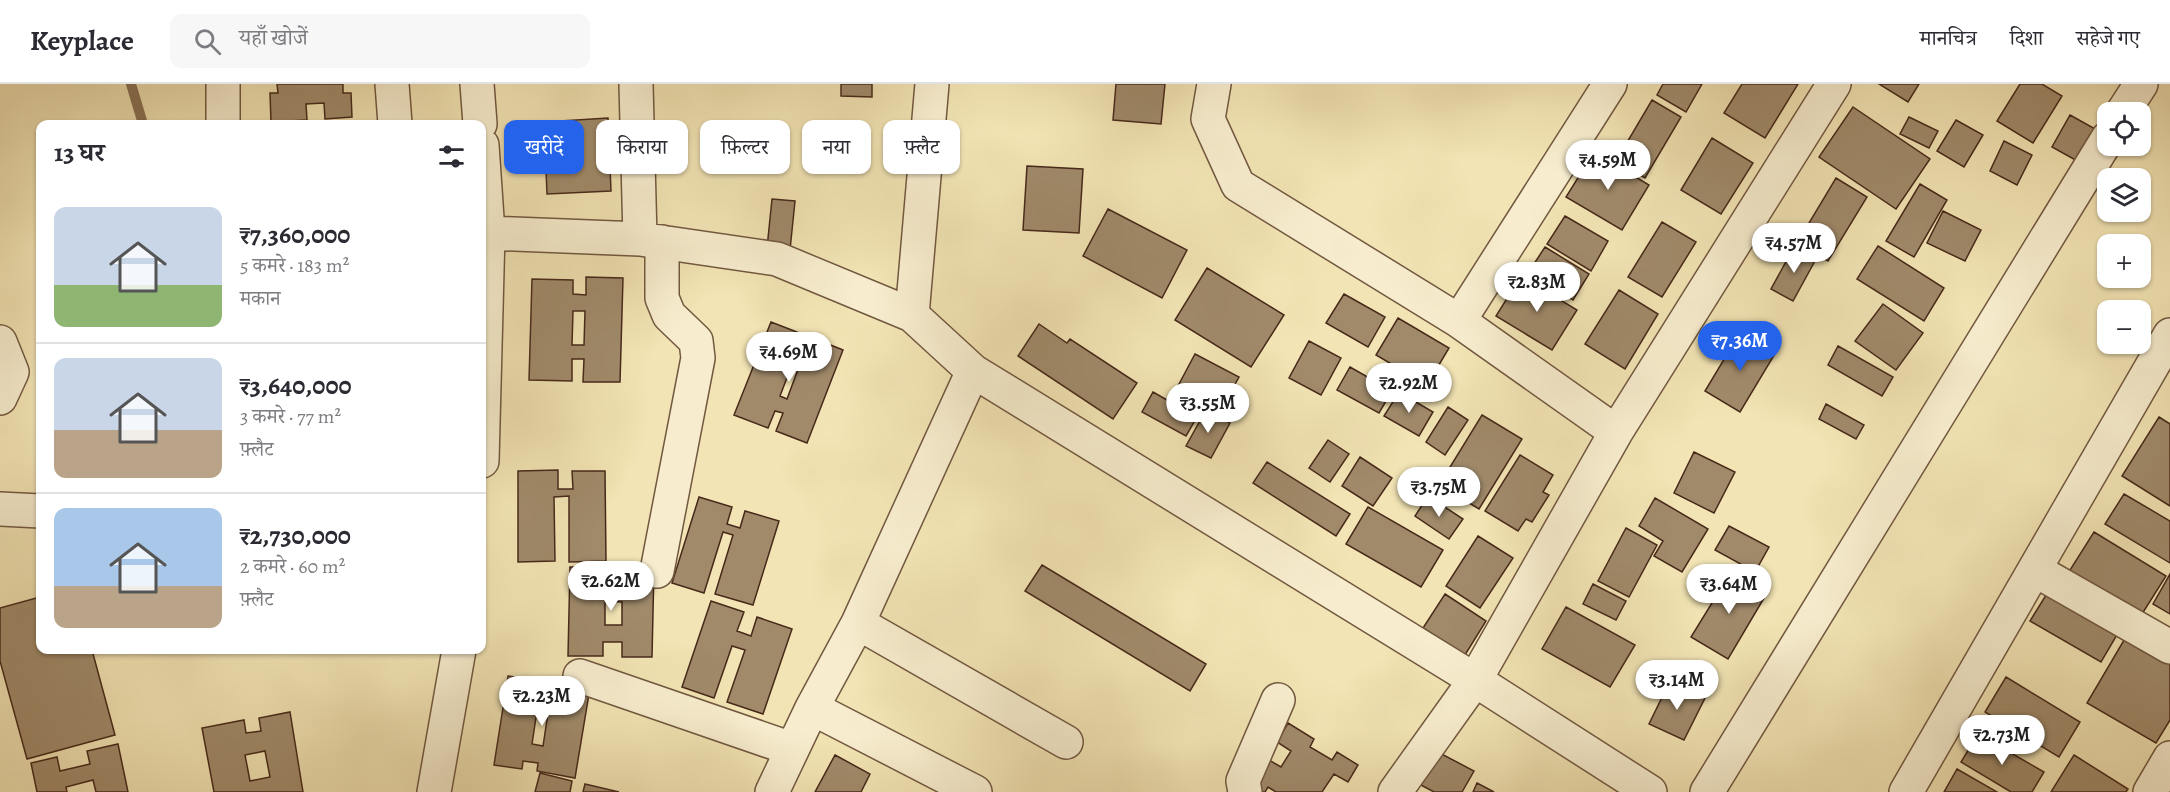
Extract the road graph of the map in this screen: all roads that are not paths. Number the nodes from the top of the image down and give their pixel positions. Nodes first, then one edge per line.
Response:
1 (223, 84) edge
2 (392, 84) edge
3 (477, 84) edge
4 (636, 84) edge
5 (932, 84) edge
6 (1214, 84) edge
7 (1610, 84) edge
8 (1834, 84) edge
9 (2141, 84) edge
10 (2129, 102) edge
11 (223, 120) edge
12 (395, 120) edge
13 (480, 120) edge
14 (2097, 156) edge
15 (486, 204) edge
16 (488, 233) junction
17 (651, 241) junction
18 (486, 309) edge
19 (912, 315) junction
20 (1459, 321) junction
21 (2170, 335) edge
22 (0, 342) edge
23 (973, 371) junction
24 (0, 399) edge
25 (1616, 432) junction
26 (0, 509) edge
27 (36, 511) edge
28 (2035, 570) junction
29 (657, 571) dead end
30 (858, 623) junction
31 (2170, 647) edge
32 (458, 654) edge
33 (580, 676) dead end
34 (1475, 680) junction
35 (1278, 700) dead end
36 (812, 708) junction
37 (1066, 742) dead end
38 (792, 750) junction
39 (2170, 758) edge
40 (434, 792) edge
41 (772, 792) edge
42 (975, 792) edge
43 (1245, 792) edge
44 (1395, 792) edge
45 (1650, 792) edge
46 (1707, 792) edge
47 (1906, 792) edge
48 (2150, 792) edge

1 - 11 street
2 - 12 street
3 - 13 street
4 - 17 street
5 - 19 street
6 - 20 street
7 - 20 street
8 - 25 street
9 - 10 street
14 - 46 street
15 - 16 street
16 - 17 street
16 - 18 street
17 - 19 street
17 - 29 street
19 - 23 street
20 - 25 street
21 - 28 street
22 - 24 street
23 - 30 street
23 - 34 street
25 - 34 street
26 - 27 street
28 - 31 street
28 - 47 street
30 - 36 street
30 - 37 street
32 - 40 street
33 - 38 street
34 - 44 street
34 - 45 street
35 - 43 street
36 - 38 street
36 - 42 street
38 - 41 street
39 - 48 street

